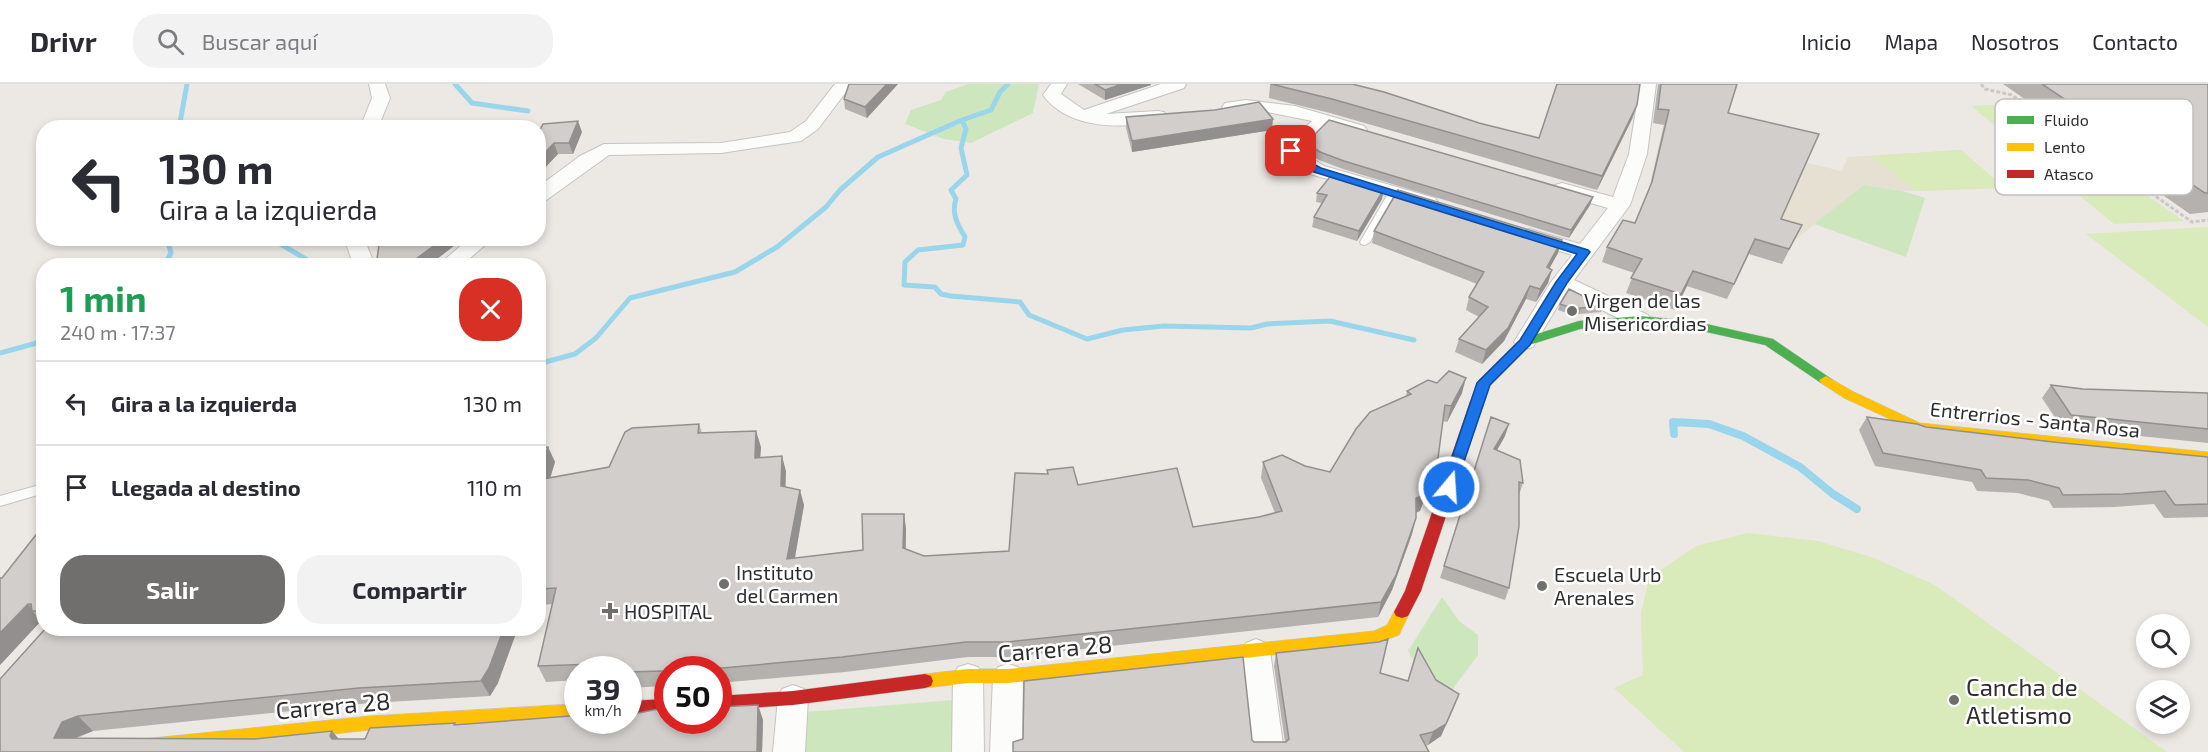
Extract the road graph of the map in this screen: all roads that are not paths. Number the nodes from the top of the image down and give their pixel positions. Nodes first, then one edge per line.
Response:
1 (377, 84) edge
2 (844, 84) edge
3 (1059, 84) edge
4 (1178, 84) edge
5 (1648, 84) edge
6 (1211, 111) edge
7 (1179, 114) edge
8 (1082, 117) junction
9 (1324, 119) junction
10 (372, 120) edge
11 (1378, 136) edge
12 (1540, 183) edge
13 (546, 190) edge
14 (1394, 192) junction
15 (1620, 205) junction
16 (1444, 207) edge
17 (1507, 227) edge
18 (1365, 242) dead end
19 (473, 246) edge
20 (1584, 252) junction
21 (457, 258) edge
22 (1562, 282) junction
23 (1640, 320) junction
24 (1525, 342) junction
25 (2208, 457) edge
26 (36, 490) dead end
27 (0, 501) edge
28 (1256, 651) junction
29 (968, 676) junction
30 (1008, 676) junction
31 (793, 698) junction
32 (732, 701) edge
33 (564, 712) edge
34 (370, 723) junction
35 (93, 752) edge
36 (360, 752) edge
37 (789, 752) edge
38 (968, 752) edge
39 (1006, 752) edge
40 (1268, 752) edge

1 - 10 street
2 - 13 street
3 - 8 street
4 - 8 street
5 - 15 street
6 - 9 street
7 - 8 street
9 - 11 street
9 - 14 street
12 - 15 street
14 - 16 street
14 - 18 lane
15 - 20 street
17 - 20 street
19 - 21 street
20 - 22 street
22 - 23 street
22 - 24 street
23 - 24 main road, Entrerrios - Santa Rosa
23 - 25 main road, Entrerrios - Santa Rosa
24 - 28 main road, Carrera 28
26 - 27 lane
28 - 30 main road, Carrera 28
28 - 40 street
29 - 30 main road, Carrera 28
29 - 31 main road, Carrera 28
29 - 38 street
30 - 39 street
31 - 32 main road, Carrera 28
31 - 37 street
33 - 34 main road, Carrera 28
34 - 35 main road, Carrera 28
34 - 36 street

